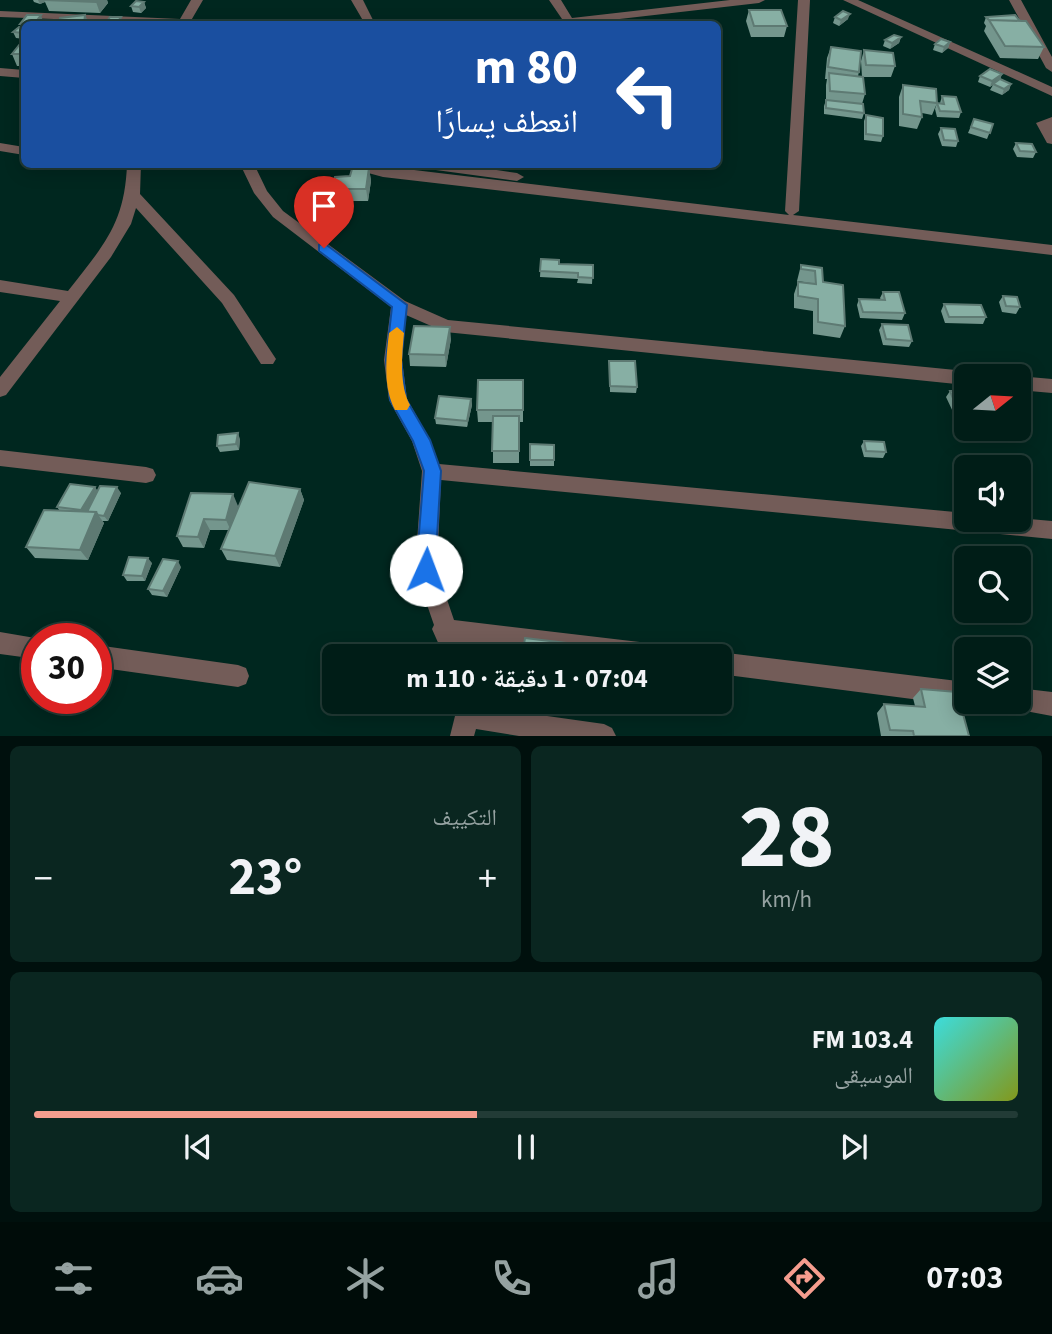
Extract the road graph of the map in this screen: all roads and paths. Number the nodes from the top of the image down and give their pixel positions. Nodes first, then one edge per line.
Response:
1 (197, 0) edge
2 (357, 0) edge
3 (555, 0) edge
4 (759, 0) edge
5 (804, 0) edge
6 (849, 0) edge
7 (1015, 0) edge
8 (0, 14) edge
9 (129, 21) edge
10 (186, 21) edge
11 (368, 21) edge
12 (568, 21) edge
13 (578, 21) edge
14 (1052, 68) edge
15 (0, 72) edge
16 (21, 74) edge
17 (1052, 92) edge
18 (1052, 121) edge
19 (1052, 140) edge
20 (0, 147) edge
21 (21, 150) edge
22 (134, 168) edge
23 (249, 168) edge
24 (360, 168) edge
25 (453, 168) edge
26 (132, 195) junction
27 (792, 211) junction
28 (1052, 240) edge
29 (1052, 250) edge
30 (0, 286) edge
31 (71, 298) junction
32 (400, 305) junction
33 (267, 359) dead end
34 (954, 377) edge
35 (1031, 384) edge
36 (1052, 386) edge
37 (0, 390) edge
38 (0, 458) edge
39 (432, 471) junction
40 (146, 475) dead end
41 (1052, 530) edge
42 (443, 629) junction
43 (0, 643) edge
44 (450, 644) edge
45 (566, 644) edge
46 (21, 646) edge
47 (112, 658) edge
48 (732, 665) edge
49 (238, 676) dead end
50 (954, 692) edge
51 (1031, 702) edge
52 (1052, 704) edge
53 (465, 718) edge
54 (604, 736) edge

1 - 10 street
2 - 11 street
3 - 12 street
4 - 13 street
5 - 27 street
6 - 17 street
7 - 14 street
8 - 9 street
15 - 16 street
18 - 19 street
20 - 21 street
22 - 26 street
23 - 32 street
24 - 29 street
25 - 27 street
26 - 31 street
26 - 33 street
27 - 28 street
30 - 31 street
31 - 37 street
32 - 34 street
32 - 39 street
35 - 36 street
38 - 40 street
39 - 41 street
39 - 42 street
42 - 44 street
42 - 45 street
43 - 46 street
47 - 49 street
48 - 50 street
51 - 52 street
53 - 54 street

